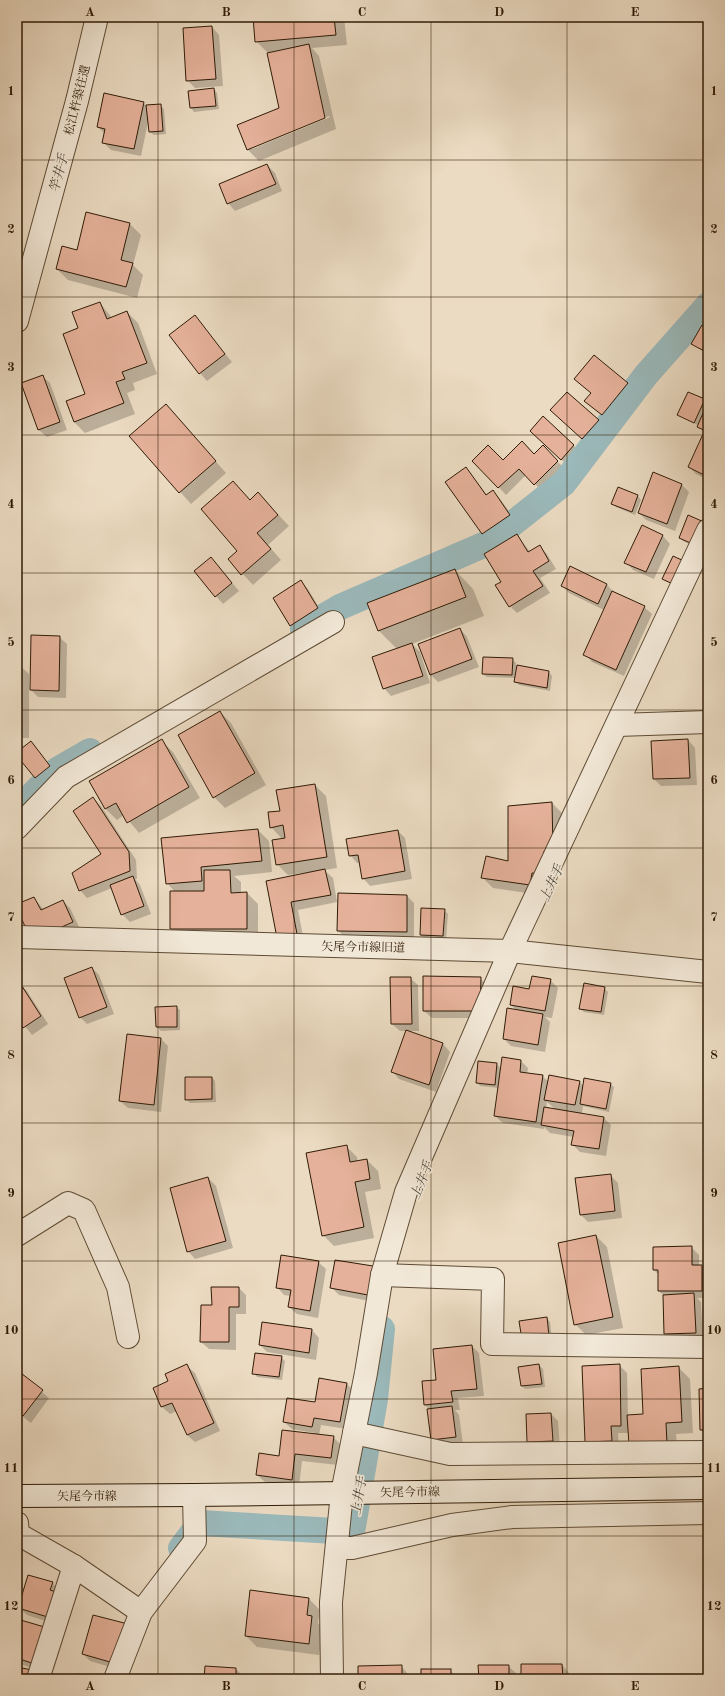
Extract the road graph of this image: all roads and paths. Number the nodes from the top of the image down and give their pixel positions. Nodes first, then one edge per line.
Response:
1 (97, 17) edge
2 (17, 321) edge
3 (708, 530) edge
4 (333, 622) dead end
5 (708, 722) edge
6 (617, 725) junction
7 (17, 828) edge
8 (17, 937) edge
9 (510, 951) junction
10 (708, 972) edge
11 (17, 1235) edge
12 (382, 1275) junction
13 (128, 1337) dead end
14 (708, 1347) edge
15 (354, 1433) junction
16 (708, 1452) edge
17 (708, 1488) edge
18 (342, 1493) junction
19 (17, 1496) edge
20 (194, 1496) junction
21 (708, 1513) edge
22 (17, 1531) edge
23 (337, 1548) junction
24 (74, 1566) junction
25 (141, 1612) junction
26 (38, 1679) edge
27 (116, 1679) edge
28 (332, 1679) edge

1 - 2 street, 松江杵築往還
3 - 6 street
4 - 7 street
5 - 6 street
6 - 9 street
8 - 9 street, 矢尾今市線旧道
9 - 10 street, 矢尾今市線旧道
9 - 12 street
11 - 13 street
12 - 14 street
12 - 15 street
15 - 16 street
15 - 18 street
17 - 18 street, 矢尾今市線
18 - 20 street, 矢尾今市線
18 - 23 street
19 - 20 street, 矢尾今市線
20 - 25 street
21 - 23 street
22 - 24 street
23 - 28 street
24 - 25 street
24 - 26 street
25 - 27 street

